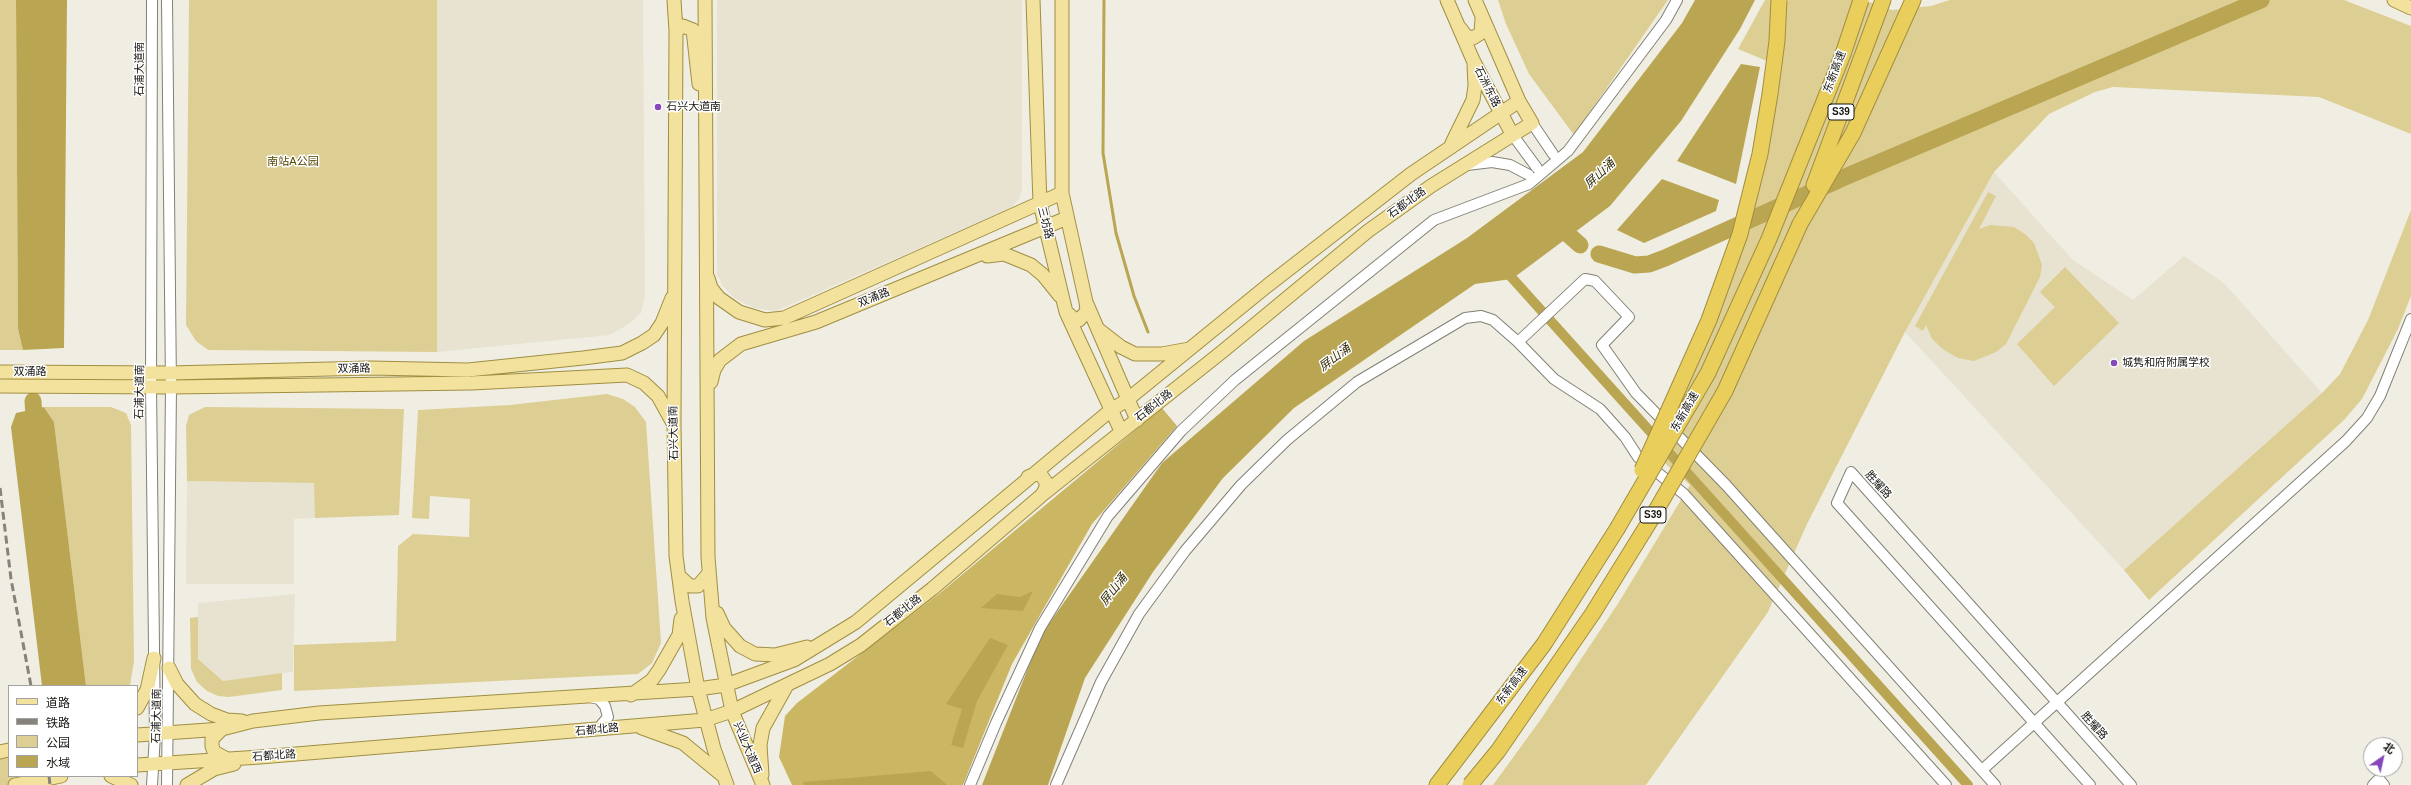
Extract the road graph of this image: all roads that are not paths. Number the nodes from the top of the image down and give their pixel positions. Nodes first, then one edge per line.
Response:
1 (152, 0) edge
2 (168, 0) edge
3 (669, 0) edge
4 (674, 0) edge
5 (705, 0) edge
6 (709, 0) edge
7 (1033, 0) edge
8 (1447, 0) edge
9 (1475, 0) edge
10 (1677, 0) edge
11 (1779, 0) edge
12 (1861, 0) edge
13 (1883, 0) edge
14 (1913, 0) edge
15 (2394, 0) edge
16 (1063, 2) edge
17 (2411, 8) edge
18 (705, 15) junction
19 (675, 18) junction
20 (1482, 19) junction
21 (152, 21) junction
22 (168, 21) junction
23 (1460, 27) junction
24 (676, 31) junction
25 (1473, 60) junction
26 (1519, 102) junction
27 (1501, 113) junction
28 (706, 117) junction
29 (1532, 123) junction
30 (1512, 134) junction
31 (1452, 145) junction
32 (1553, 154) dead end
33 (1465, 165) junction
34 (1537, 168) dead end
35 (1418, 169) junction
36 (1529, 175) dead end
37 (1431, 186) junction
38 (1062, 193) junction
39 (1040, 204) junction
40 (1067, 218) junction
41 (1800, 224) junction
42 (1047, 227) junction
43 (975, 256) junction
44 (706, 274) junction
45 (675, 291) junction
46 (1086, 302) junction
47 (1065, 307) junction
48 (2411, 319) edge
49 (1097, 328) junction
50 (1206, 335) junction
51 (1518, 342) junction
52 (1191, 348) junction
53 (1223, 351) junction
54 (0, 372) edge
55 (152, 372) junction
56 (170, 373) junction
57 (0, 386) edge
58 (151, 386) junction
59 (171, 387) junction
60 (707, 399) junction
61 (1127, 400) junction
62 (1111, 410) junction
63 (1137, 420) junction
64 (674, 424) junction
65 (1121, 431) junction
66 (1028, 477) junction
67 (1042, 495) junction
68 (1617, 530) junction
69 (709, 574) junction
70 (679, 576) junction
71 (682, 601) junction
72 (712, 603) junction
73 (170, 630) junction
74 (153, 632) junction
75 (830, 639) junction
76 (154, 658) junction
77 (830, 664) junction
78 (170, 668) junction
79 (726, 685) junction
80 (787, 685) junction
81 (698, 689) junction
82 (631, 695) junction
83 (590, 697) junction
84 (2057, 702) junction
85 (138, 706) edge
86 (732, 711) junction
87 (705, 720) junction
88 (253, 722) junction
89 (2034, 723) junction
90 (636, 726) junction
91 (222, 729) junction
92 (597, 730) junction
93 (155, 734) junction
94 (169, 734) junction
95 (138, 735) edge
96 (260, 757) junction
97 (228, 759) junction
98 (167, 762) junction
99 (153, 763) junction
100 (138, 765) edge
101 (1982, 770) junction
102 (55, 777) edge
103 (113, 777) edge
104 (725, 781) edge
105 (763, 784) edge
106 (15, 785) edge
107 (131, 785) edge
108 (152, 785) edge
109 (167, 785) edge
110 (186, 785) edge
111 (970, 785) edge
112 (1056, 785) edge
113 (1437, 785) edge
114 (1470, 785) edge
115 (1946, 785) edge
116 (1995, 785) edge
117 (2090, 785) edge
118 (2131, 785) edge
119 (2373, 785) edge
120 (2384, 785) edge

1 - 21 street, 石浦大道南
2 - 22 street, 石浦大道南
3 - 19 street
4 - 19 main road, 石兴大道南
5 - 18 main road
6 - 18 street
7 - 39 main road, 三坊路
8 - 23 main road, 石洲东路
9 - 20 main road, 石洲东路
10 - 111 street
11 - 68 highway, bridge
12 - 68 highway, 东新高速 / S39, bridge
13 - 41 highway, 东新高速 / S39
14 - 41 highway
15 - 17 main road
16 - 38 main road, 三坊路
18 - 28 main road
19 - 24 main road, 石兴大道南
20 - 23 main road
20 - 26 main road, 石洲东路
21 - 22 street
21 - 55 street, 石浦大道南
22 - 56 street, 石浦大道南
23 - 25 main road, 石洲东路
24 - 28 main road
24 - 45 main road, 石兴大道南
25 - 27 main road, 石洲东路
25 - 31 main road
26 - 27 main road, 石都北路
26 - 29 main road, 石洲东路
27 - 30 main road, 石洲东路
27 - 31 main road, 石都北路
28 - 44 main road
29 - 30 main road, 石都北路
29 - 32 street, 石洲东路
30 - 33 main road, 石都北路
30 - 34 street, 石洲东路
31 - 35 main road, 石都北路
33 - 36 street
33 - 37 main road, 石都北路
35 - 37 main road
35 - 50 main road, 石都北路
37 - 53 main road, 石都北路
38 - 39 main road, 双涌路
38 - 40 main road, 三坊路
39 - 42 main road, 三坊路
39 - 44 main road, 双涌路
40 - 42 main road, 双涌路
40 - 46 main road, 三坊路
41 - 114 highway, 东新高速 / S39, bridge
42 - 43 main road, 双涌路
42 - 47 main road, 三坊路
43 - 47 main road
43 - 60 main road, 双涌路
44 - 60 main road
45 - 56 main road, 双涌路
45 - 64 main road, 石兴大道南
46 - 47 main road
46 - 49 main road, 三坊路
47 - 62 main road, 三坊路
48 - 84 street
49 - 52 main road
49 - 61 main road, 三坊路
50 - 52 main road, 石都北路
50 - 53 main road
51 - 101 street
51 - 112 street
51 - 115 street
52 - 61 main road, 石都北路
53 - 63 main road, 石都北路
54 - 55 main road, 双涌路
55 - 56 main road, 双涌路
55 - 58 street, 石浦大道南
56 - 59 street, 石浦大道南
57 - 58 main road, 双涌路
58 - 59 main road, 双涌路
58 - 74 street, 石浦大道南
59 - 64 main road, 双涌路
59 - 73 street, 石浦大道南
60 - 69 main road
61 - 62 main road, 石都北路
61 - 63 main road, 三坊路
62 - 65 main road, 三坊路
62 - 66 main road, 石都北路
63 - 65 main road, 石都北路
64 - 70 main road, 石兴大道南
65 - 67 main road, 石都北路
66 - 67 main road
66 - 75 main road, 石都北路
67 - 77 main road, 石都北路
68 - 113 highway, 东新高速 / S39
69 - 70 main road
69 - 72 main road
70 - 71 main road, 石兴大道南
71 - 81 main road, 石兴大道南
71 - 82 main road
72 - 75 main road
72 - 79 main road
73 - 74 street
73 - 78 street, 石浦大道南
74 - 76 street, 石浦大道南
75 - 77 main road
75 - 79 main road, 石都北路
76 - 85 main road
76 - 93 street, 石浦大道南
77 - 80 main road, 石都北路
78 - 88 main road
78 - 94 street, 石浦大道南
79 - 81 main road, 石都北路
79 - 86 main road
80 - 86 main road, 石都北路
80 - 105 main road
81 - 82 main road, 石都北路
81 - 87 main road, 石兴大道南
82 - 83 main road, 石都北路
83 - 88 main road, 石都北路
83 - 92 street
84 - 89 street
84 - 89 street, 胜耀路
84 - 118 street, 胜耀路
86 - 87 main road, 石都北路
86 - 105 main road, 兴业大道西
87 - 90 main road, 石都北路
87 - 104 main road
88 - 91 main road
89 - 101 street
89 - 117 street, 胜耀路
90 - 92 main road, 石都北路
90 - 104 main road
91 - 94 main road
91 - 97 main road
92 - 96 main road, 石都北路
93 - 94 main road
93 - 95 main road
93 - 99 street, 石浦大道南
94 - 98 street, 石浦大道南
96 - 97 main road, 石都北路
96 - 110 main road
97 - 98 main road, 石都北路
98 - 99 main road, 石都北路
98 - 109 street, 石浦大道南
99 - 100 main road, 石都北路
99 - 108 street, 石浦大道南
101 - 116 street
102 - 106 main road
103 - 107 main road
119 - 120 street

